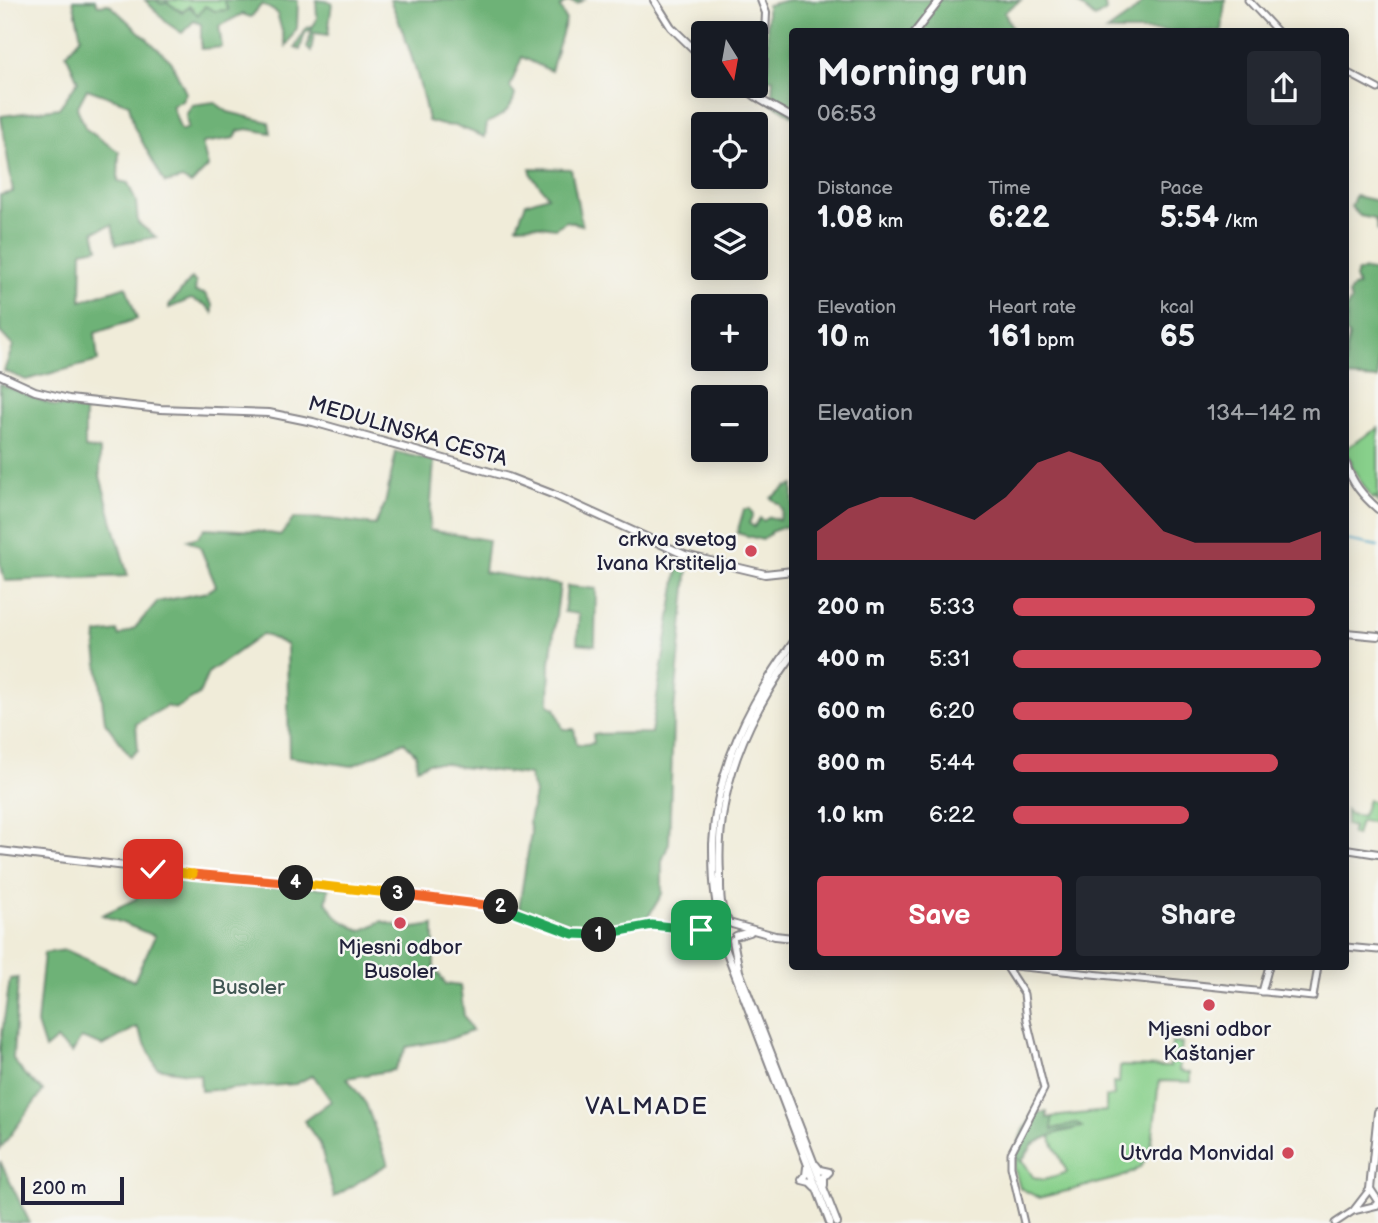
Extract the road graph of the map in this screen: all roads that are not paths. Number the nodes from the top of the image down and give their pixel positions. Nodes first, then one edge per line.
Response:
1 (654, 0) edge
2 (761, 0) edge
3 (940, 0) edge
4 (1248, 0) edge
5 (765, 21) edge
6 (918, 28) edge
7 (1274, 28) edge
8 (691, 46) edge
9 (1349, 74) edge
10 (1378, 89) edge
11 (762, 98) edge
12 (789, 115) edge
13 (0, 375) edge
14 (1349, 473) edge
15 (1378, 509) edge
16 (789, 571) edge
17 (1349, 632) edge
18 (1378, 636) edge
19 (789, 649) edge
20 (789, 660) edge
21 (1349, 849) edge
22 (0, 851) edge
23 (1378, 853) edge
24 (720, 905) junction
25 (723, 926) junction
26 (756, 932) junction
27 (789, 937) edge
28 (729, 941) junction
29 (1349, 947) edge
30 (1378, 950) edge
31 (1009, 970) edge
32 (1052, 970) edge
33 (1268, 970) edge
34 (1317, 970) edge
35 (1262, 992) junction
36 (1378, 1112) edge
37 (809, 1162) junction
38 (1370, 1189) junction
39 (820, 1190) junction
40 (1378, 1203) edge
41 (1353, 1211) junction
42 (830, 1223) edge
43 (837, 1223) edge
44 (1024, 1223) edge
45 (1335, 1223) edge

1 - 8 main road
2 - 5 main road
3 - 6 main road
4 - 7 street
9 - 10 street
11 - 12 main road
13 - 16 main road, MEDULINSKA CESTA
14 - 15 main road
17 - 18 main road
19 - 24 main road
20 - 24 main road
21 - 23 main road
22 - 25 main road
24 - 25 main road
25 - 26 main road
25 - 28 main road
25 - 28 main road
26 - 27 main road
26 - 28 main road
28 - 37 main road
29 - 30 street
31 - 44 street
32 - 35 street
33 - 35 street
34 - 35 street
36 - 38 main road
37 - 39 main road
37 - 39 main road
37 - 39 main road
38 - 40 main road
38 - 41 street
39 - 42 main road
39 - 43 main road
40 - 41 street
41 - 45 street

